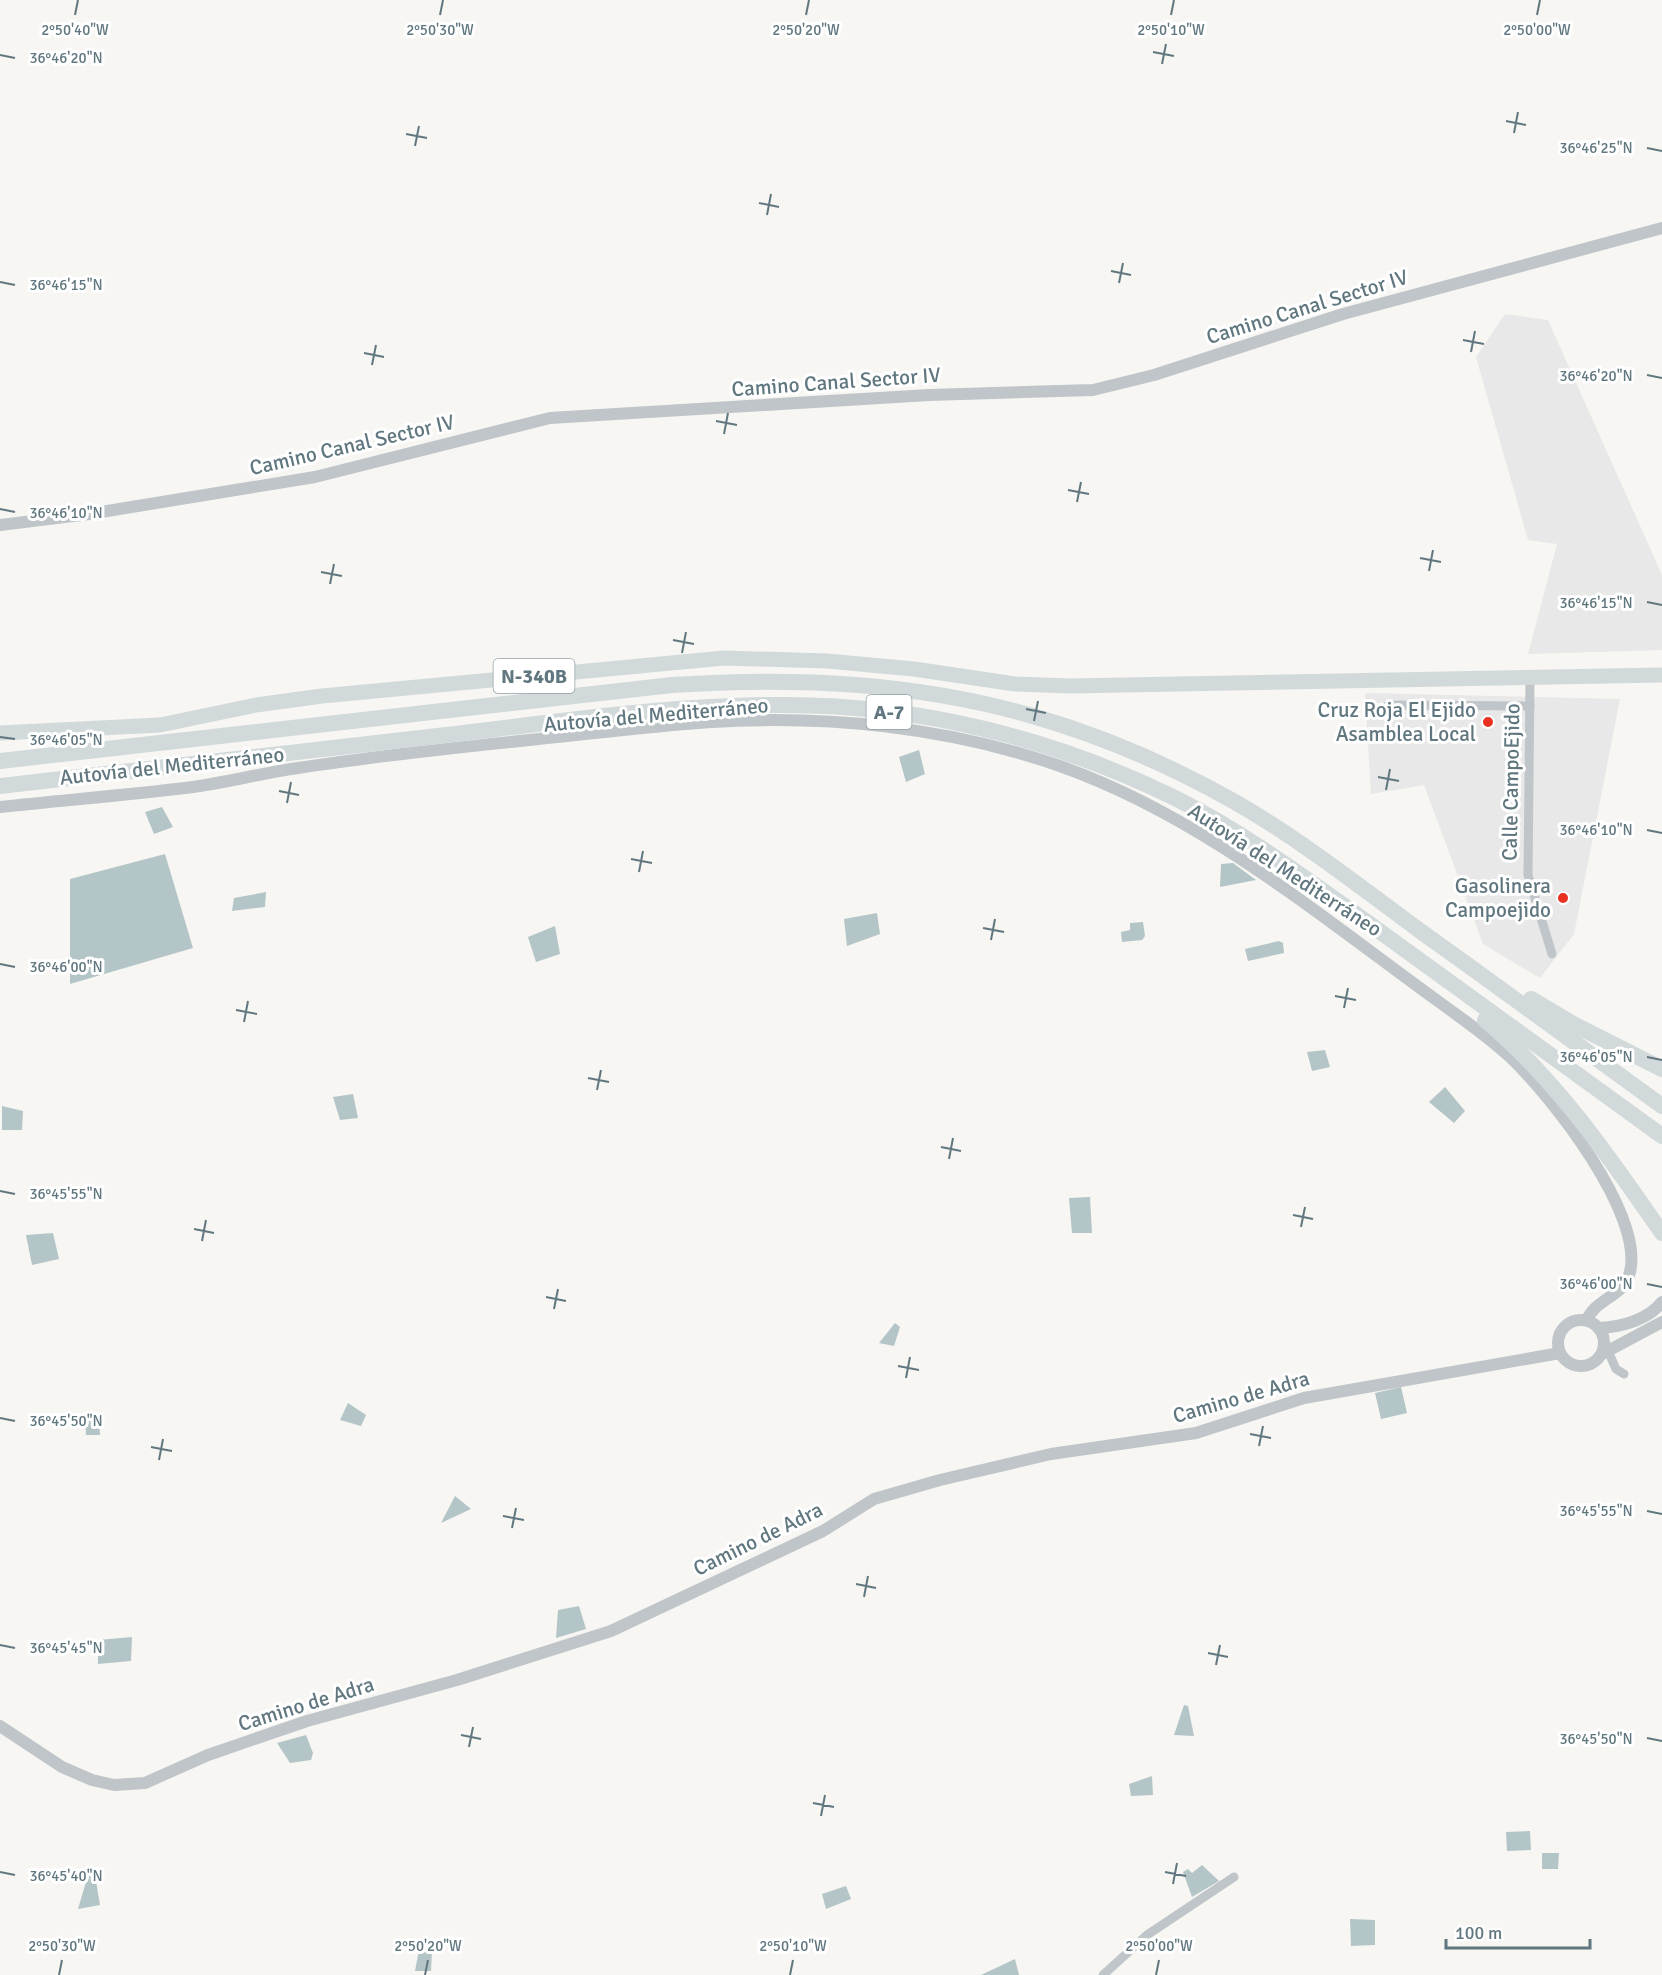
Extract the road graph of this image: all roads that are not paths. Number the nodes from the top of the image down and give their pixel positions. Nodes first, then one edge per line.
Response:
1 (1662, 228) edge
2 (0, 525) edge
3 (1662, 675) edge
4 (1530, 679) junction
5 (1388, 705) dead end
6 (1530, 706) junction
7 (0, 733) edge
8 (0, 750) edge
9 (94, 750) junction
10 (0, 761) edge
11 (53, 780) junction
12 (0, 786) edge
13 (0, 791) edge
14 (0, 807) edge
15 (1403, 918) junction
16 (1388, 938) junction
17 (1552, 954) dead end
18 (1662, 1069) edge
19 (1662, 1106) edge
20 (1662, 1136) edge
21 (1662, 1233) edge
22 (1662, 1302) edge
23 (1587, 1320) junction
24 (1662, 1322) edge
25 (1599, 1328) junction
26 (1560, 1353) junction
27 (1605, 1353) junction
28 (1624, 1374) dead end
29 (0, 1726) edge
30 (1234, 1877) dead end
31 (1103, 1975) edge

1 - 2 street, Camino Canal Sector IV
3 - 4 main road, N-340B
4 - 6 street, Calle CampoEjido
4 - 7 main road, N-340B
5 - 6 street
6 - 17 street, Calle CampoEjido
8 - 9 highway
9 - 10 highway, Autovía del Mediterráneo / A-7
9 - 15 highway, Autovía del Mediterráneo / A-7
11 - 12 highway, Autovía del Mediterráneo / A-7
11 - 13 highway
11 - 16 highway, Autovía del Mediterráneo / A-7
14 - 23 street
15 - 18 highway
15 - 19 highway, Autovía del Mediterráneo / A-7
16 - 20 highway, Autovía del Mediterráneo / A-7
16 - 21 highway
22 - 25 street
23 - 25 street
23 - 26 street
24 - 27 street
25 - 27 street
26 - 27 street
26 - 29 street, Camino de Adra
27 - 28 street
30 - 31 street

